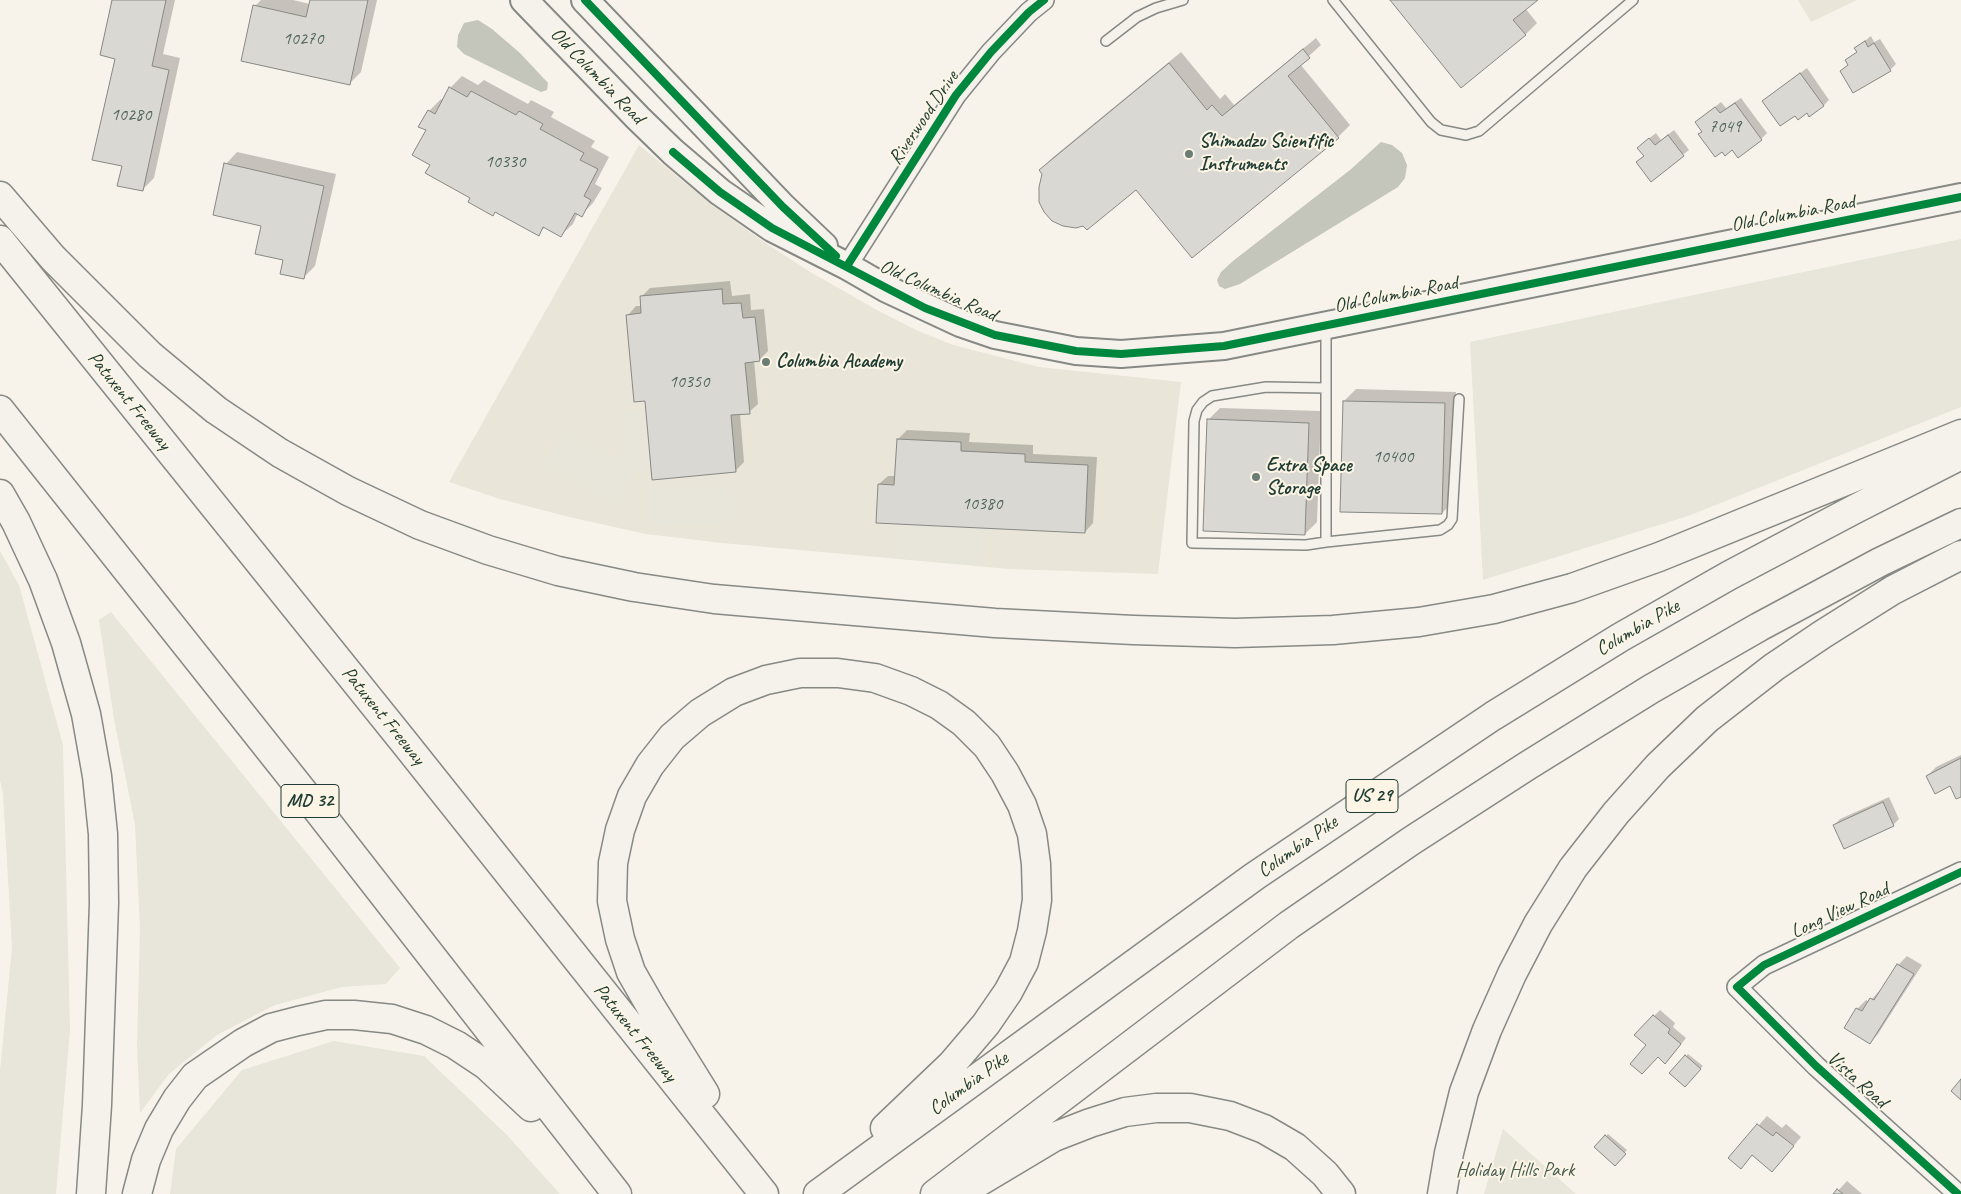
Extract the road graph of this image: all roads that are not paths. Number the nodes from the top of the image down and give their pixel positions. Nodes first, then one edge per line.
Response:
1 (524, 0) edge
2 (585, 0) edge
3 (1044, 0) edge
4 (1183, 0) edge
5 (1333, 0) edge
6 (1633, 0) edge
7 (1106, 41) dead end
8 (0, 196) edge
9 (1961, 197) edge
10 (0, 240) edge
11 (847, 266) junction
12 (1326, 325) junction
13 (1326, 388) junction
14 (1459, 399) dead end
15 (0, 410) edge
16 (1961, 434) edge
17 (1961, 455) edge
18 (0, 494) edge
19 (1961, 523) edge
20 (1326, 542) junction
21 (1961, 555) edge
22 (404, 742) junction
23 (1961, 872) edge
24 (1737, 987) joint
25 (705, 1094) junction
26 (757, 1177) edge
27 (91, 1194) edge
28 (137, 1194) edge
29 (615, 1194) edge
30 (784, 1194) edge
31 (817, 1194) edge
32 (935, 1194) edge
33 (957, 1194) edge
34 (1341, 1194) edge
35 (1442, 1194) edge
36 (1958, 1194) edge

1 - 11 street, Old Columbia Road
2 - 11 street, Old Columbia Road
3 - 11 street, Riverwood Drive
4 - 7 lane
5 - 6 lane
8 - 16 highway
9 - 12 street, Old Columbia Road
10 - 22 highway, Patuxent Freeway
11 - 12 street, Old Columbia Road
12 - 13 lane
13 - 20 lane
13 - 20 lane
14 - 20 lane
15 - 29 highway, MD 32
17 - 31 highway, Columbia Pike / US 29
18 - 27 highway
19 - 32 highway
21 - 35 highway
22 - 25 highway
22 - 26 highway, Patuxent Freeway
23 - 24 street, Long View Road
24 - 36 street, Vista Road
25 - 26 highway
25 - 31 highway
26 - 30 highway
28 - 29 highway
33 - 34 highway

